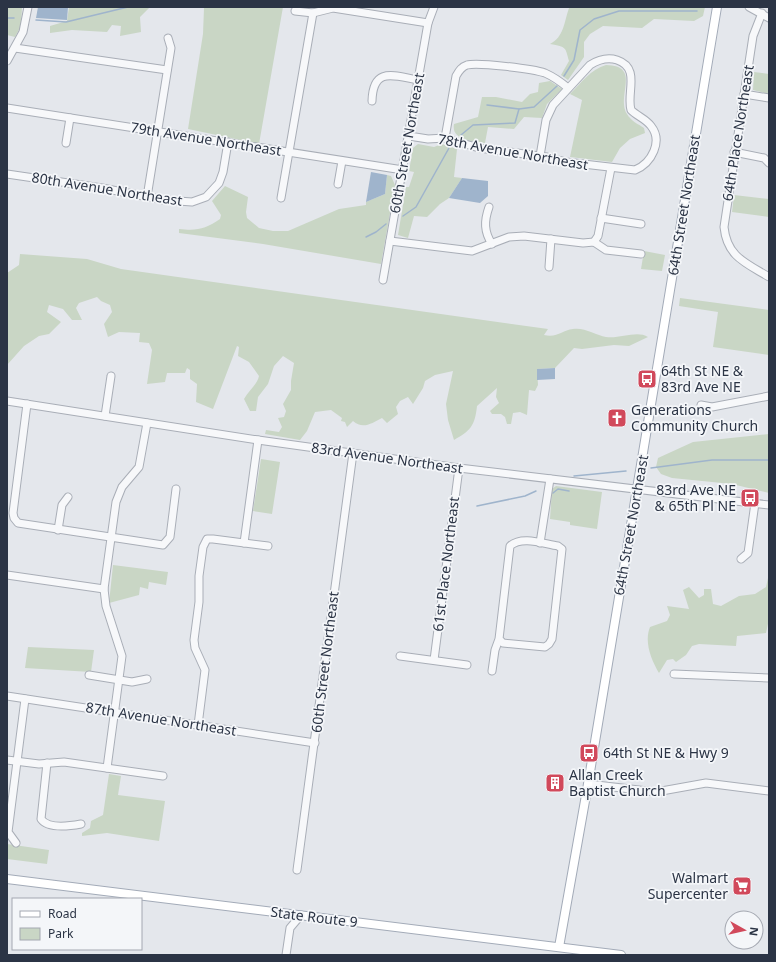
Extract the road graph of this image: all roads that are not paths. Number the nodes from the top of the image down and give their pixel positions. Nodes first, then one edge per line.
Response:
1 (28, 7) edge
2 (434, 7) edge
3 (717, 7) edge
4 (749, 7) edge
5 (295, 11) dead end
6 (313, 13) junction
7 (762, 13) junction
8 (769, 18) edge
9 (428, 23) junction
10 (168, 38) dead end
11 (15, 48) junction
12 (7, 61) edge
13 (167, 70) junction
14 (419, 80) junction
15 (568, 88) junction
16 (744, 94) junction
17 (769, 98) edge
18 (372, 101) dead end
19 (7, 108) edge
20 (70, 118) junction
21 (157, 132) junction
22 (409, 136) junction
23 (445, 138) junction
24 (228, 142) junction
25 (66, 143) dead end
26 (289, 152) junction
27 (734, 152) junction
28 (540, 156) junction
29 (342, 160) junction
30 (769, 163) edge
31 (611, 168) junction
32 (403, 170) junction
33 (7, 174) edge
34 (338, 184) dead end
35 (147, 197) junction
36 (282, 198) dead end
37 (489, 207) dead end
38 (601, 218) junction
39 (641, 224) dead end
40 (551, 239) junction
41 (390, 241) junction
42 (594, 242) junction
43 (492, 244) junction
44 (641, 254) dead end
45 (549, 267) dead end
46 (769, 277) edge
47 (383, 280) dead end
48 (111, 376) dead end
49 (769, 396) edge
50 (7, 401) edge
51 (27, 404) junction
52 (701, 405) dead end
53 (105, 416) junction
54 (147, 423) junction
55 (258, 440) junction
56 (353, 453) junction
57 (459, 468) junction
58 (550, 479) junction
59 (176, 488) dead end
60 (637, 489) junction
61 (68, 497) dead end
62 (755, 503) junction
63 (769, 505) edge
64 (58, 530) junction
65 (111, 538) junction
66 (244, 543) junction
67 (540, 543) junction
68 (268, 546) dead end
69 (742, 559) dead end
70 (7, 575) edge
71 (104, 589) junction
72 (499, 639) junction
73 (400, 656) dead end
74 (434, 660) junction
75 (467, 665) dead end
76 (492, 670) dead end
77 (674, 674) dead end
78 (89, 675) dead end
79 (769, 678) edge
80 (147, 679) dead end
81 (119, 680) junction
82 (7, 696) edge
83 (25, 699) junction
84 (115, 712) junction
85 (198, 725) junction
86 (315, 743) junction
87 (7, 760) edge
88 (17, 762) junction
89 (48, 763) junction
90 (107, 768) junction
91 (163, 776) dead end
92 (588, 784) junction
93 (769, 791) edge
94 (80, 824) dead end
95 (16, 843) dead end
96 (297, 870) dead end
97 (7, 879) edge
98 (279, 913) junction
99 (301, 915) junction
100 (290, 928) junction
101 (559, 947) junction
102 (286, 955) edge
103 (620, 955) edge

1 - 11 street
2 - 9 street, 60th Street Northeast
3 - 60 main road, 64th Street Northeast
4 - 7 street
5 - 6 street
6 - 9 street
6 - 26 street
7 - 8 street
7 - 16 street, 64th Place Northeast
9 - 14 street, 60th Street Northeast
10 - 13 street
11 - 12 street
11 - 13 street
13 - 21 street
14 - 18 street
14 - 22 street, 60th Street Northeast
15 - 23 street
15 - 28 street
15 - 31 street, 78th Avenue Northeast
16 - 17 street
16 - 27 street, 64th Place Northeast
19 - 20 street, 79th Avenue Northeast
20 - 21 street, 79th Avenue Northeast
20 - 25 street
21 - 24 street, 79th Avenue Northeast
21 - 35 street
22 - 23 street, 78th Avenue Northeast
22 - 32 street, 60th Street Northeast
23 - 28 street, 78th Avenue Northeast
24 - 26 street, 79th Avenue Northeast
24 - 35 street, 80th Avenue Northeast
26 - 29 street, 79th Avenue Northeast
26 - 36 street
27 - 30 street
27 - 46 street, 64th Place Northeast
28 - 31 street, 78th Avenue Northeast
29 - 32 street, 79th Avenue Northeast
29 - 34 street
31 - 38 street
32 - 41 street, 60th Street Northeast
33 - 35 street, 80th Avenue Northeast
37 - 43 street
38 - 39 street
38 - 42 street
40 - 42 street
40 - 43 street
40 - 45 street
41 - 43 street
41 - 47 street, 60th Street Northeast
42 - 44 street
48 - 53 street
49 - 52 street
50 - 51 street, 83rd Avenue Northeast
51 - 53 street, 83rd Avenue Northeast
51 - 64 street
53 - 54 street, 83rd Avenue Northeast
54 - 55 street, 83rd Avenue Northeast
54 - 65 street
55 - 56 street, 83rd Avenue Northeast
55 - 66 street
56 - 57 street, 83rd Avenue Northeast
56 - 86 street, 60th Street Northeast
57 - 58 street, 83rd Avenue Northeast
57 - 74 street, 61st Place Northeast
58 - 60 street, 83rd Avenue Northeast
58 - 67 street
59 - 65 street
60 - 62 street, 83rd Avenue Northeast
60 - 92 main road, 64th Street Northeast
61 - 64 street
62 - 63 street, 83rd Avenue Northeast
62 - 69 street
64 - 65 street
65 - 71 street
66 - 68 street
66 - 85 street
67 - 72 street
67 - 72 street
70 - 71 street
71 - 81 street
72 - 76 street
73 - 74 street
74 - 75 street
77 - 79 street
78 - 81 street
80 - 81 street
81 - 84 street
82 - 83 street, 87th Avenue Northeast
83 - 84 street, 87th Avenue Northeast
83 - 88 street
84 - 85 street, 87th Avenue Northeast
84 - 90 street
85 - 86 street, 87th Avenue Northeast
86 - 96 street, 60th Street Northeast
87 - 88 street
88 - 89 street
88 - 95 street
89 - 90 street
89 - 94 street
90 - 91 street
92 - 93 street
92 - 101 main road, 64th Street Northeast
97 - 98 main road, State Route 9
98 - 99 main road, State Route 9
98 - 100 street
99 - 100 street
99 - 101 main road, State Route 9
100 - 102 street
101 - 103 main road, State Route 9

